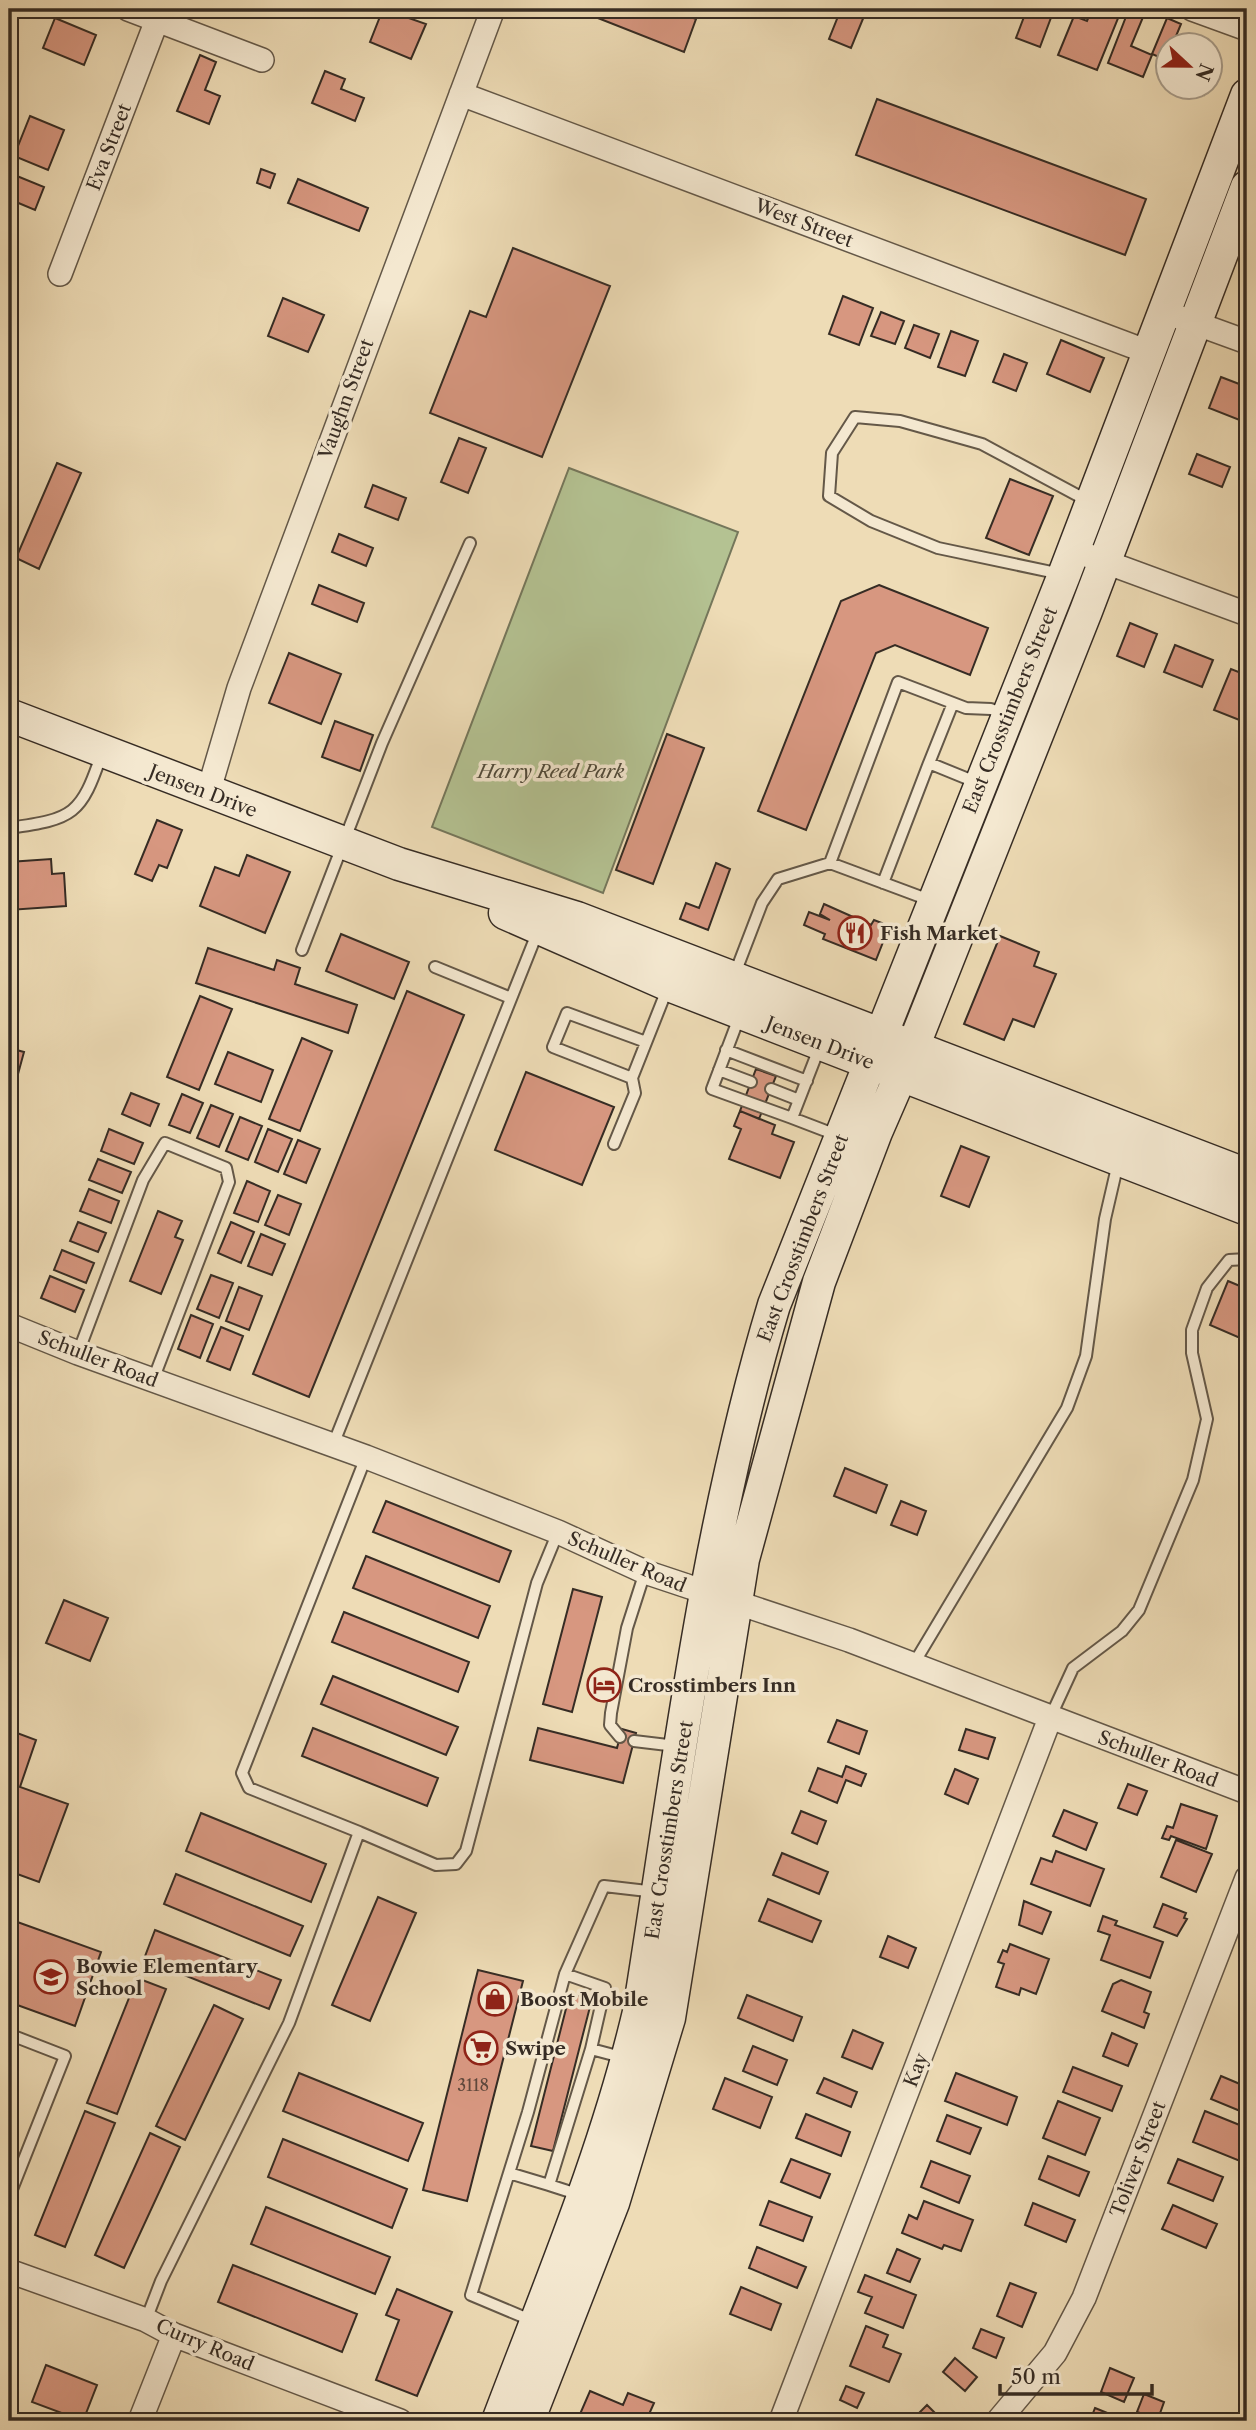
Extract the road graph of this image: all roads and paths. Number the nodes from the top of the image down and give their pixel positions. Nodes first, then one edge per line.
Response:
1 (128, 9) edge
2 (493, 9) edge
3 (1192, 9) edge
4 (157, 20) junction
5 (1247, 29) edge
6 (262, 60) dead end
7 (461, 94) junction
8 (1247, 95) edge
9 (1247, 187) edge
10 (60, 274) dead end
11 (1163, 311) junction
12 (1196, 323) junction
13 (1247, 342) edge
14 (1148, 352) junction
15 (1091, 502) junction
16 (470, 543) dead end
17 (1105, 561) junction
18 (1068, 562) junction
19 (1247, 614) edge
20 (953, 703) junction
21 (9, 715) edge
22 (1007, 716) junction
23 (1039, 729) junction
24 (102, 752) junction
25 (929, 763) junction
26 (980, 784) junction
27 (208, 793) junction
28 (9, 828) edge
29 (345, 844) junction
30 (830, 863) junction
31 (883, 883) junction
32 (933, 902) junction
33 (543, 919) junction
34 (302, 950) dead end
35 (435, 967) dead end
36 (733, 978) junction
37 (668, 985) junction
38 (511, 998) junction
39 (741, 1013) junction
40 (646, 1042) junction
41 (821, 1043) junction
42 (876, 1048) junction
43 (726, 1051) junction
44 (907, 1061) junction
45 (719, 1070) junction
46 (632, 1078) junction
47 (807, 1081) junction
48 (751, 1082) dead end
49 (771, 1089) dead end
50 (799, 1100) junction
51 (792, 1118) junction
52 (842, 1137) junction
53 (614, 1144) dead end
54 (1119, 1160) junction
55 (1211, 1161) junction
56 (1247, 1175) edge
57 (1199, 1191) junction
58 (1247, 1209) edge
59 (1247, 1259) edge
60 (10, 1331) edge
61 (78, 1353) junction
62 (753, 1374) junction
63 (153, 1380) junction
64 (788, 1391) junction
65 (333, 1445) junction
66 (366, 1457) junction
67 (558, 1532) junction
68 (645, 1572) junction
69 (721, 1599) junction
70 (913, 1665) junction
71 (1050, 1718) junction
72 (620, 1737) dead end
73 (634, 1741) dead end
74 (682, 1747) junction
75 (1247, 1793) edge
76 (359, 1832) junction
77 (1247, 1878) edge
78 (674, 1894) junction
79 (565, 1974) junction
80 (9, 2041) edge
81 (591, 2049) junction
82 (628, 2059) junction
83 (509, 2173) junction
84 (549, 2185) junction
85 (9, 2197) edge
86 (598, 2199) junction
87 (9, 2270) edge
88 (146, 2320) junction
89 (535, 2322) junction
90 (174, 2335) junction
91 (140, 2421) edge
92 (400, 2421) edge
93 (498, 2421) edge
94 (528, 2421) edge
95 (781, 2421) edge
96 (998, 2421) edge

1 - 4 street
2 - 7 street, Vaughn Street
3 - 5 street
4 - 6 street
4 - 10 street, Eva Street
7 - 14 street, West Street
7 - 27 street, Vaughn Street
8 - 11 main road, East Crosstimbers Street
9 - 12 main road, East Crosstimbers Street
11 - 12 street
11 - 14 main road, East Crosstimbers Street
12 - 13 street
12 - 17 main road, East Crosstimbers Street
14 - 15 main road, East Crosstimbers Street
15 - 18 main road, East Crosstimbers Street
15 - 18 lane
16 - 29 lane
17 - 18 street
17 - 19 street
17 - 23 main road, East Crosstimbers Street
18 - 22 main road, East Crosstimbers Street
20 - 22 lane
20 - 25 lane
20 - 30 lane
21 - 24 main road, Jensen Drive
22 - 23 main road
22 - 26 main road, East Crosstimbers Street
23 - 44 main road, East Crosstimbers Street
24 - 27 main road, Jensen Drive
24 - 28 lane
25 - 26 lane
25 - 31 lane
26 - 32 main road, East Crosstimbers Street
27 - 29 main road, Jensen Drive
29 - 33 main road, Jensen Drive
29 - 34 lane
30 - 31 lane
30 - 36 lane
31 - 32 lane
32 - 42 main road, East Crosstimbers Street
33 - 36 main road, Jensen Drive
33 - 37 main road, Jensen Drive
33 - 38 lane
35 - 38 lane
36 - 42 main road, Jensen Drive
37 - 39 main road, Jensen Drive
37 - 40 lane
38 - 65 lane
39 - 41 main road, Jensen Drive
39 - 43 lane
40 - 46 lane
40 - 46 lane
41 - 42 main road, Jensen Drive
41 - 47 lane
42 - 44 main road, Jensen Drive
42 - 52 main road, East Crosstimbers Street
43 - 45 lane
43 - 47 lane
44 - 54 main road, Jensen Drive
44 - 55 main road, Jensen Drive
44 - 64 main road, East Crosstimbers Street
45 - 48 lane
45 - 51 lane
46 - 53 lane
47 - 50 lane
49 - 50 lane
50 - 51 lane
51 - 52 lane
52 - 62 main road, East Crosstimbers Street
54 - 57 main road, Jensen Drive
54 - 70 lane
55 - 56 main road, Jensen Drive
55 - 57 main road
57 - 58 main road, Jensen Drive
59 - 71 lane
60 - 61 street, Schuller Road
61 - 63 street, Schuller Road
61 - 63 lane
62 - 64 main road
62 - 69 main road, East Crosstimbers Street
63 - 65 street, Schuller Road
64 - 69 main road, East Crosstimbers Street
65 - 66 street, Schuller Road
66 - 67 street, Schuller Road
66 - 76 lane
67 - 68 street, Schuller Road
67 - 76 lane
68 - 69 street, Schuller Road
68 - 72 lane
69 - 70 street, Schuller Road
69 - 74 main road, East Crosstimbers Street
69 - 78 main road, East Crosstimbers Street
70 - 71 street, Schuller Road
71 - 75 street, Schuller Road
71 - 95 street, Kay
73 - 74 lane
74 - 78 main road, East Crosstimbers Street
76 - 88 lane
77 - 96 street, Toliver Street
78 - 79 lane
78 - 82 main road, East Crosstimbers Street
78 - 86 main road, East Crosstimbers Street
79 - 81 lane
79 - 83 lane
80 - 85 lane
81 - 82 lane
81 - 84 lane
82 - 86 main road, East Crosstimbers Street
83 - 84 lane
83 - 89 lane
84 - 86 lane
86 - 89 main road, East Crosstimbers Street
86 - 94 main road, East Crosstimbers Street
87 - 88 street, Curry Road
88 - 90 street, Curry Road
89 - 93 main road, East Crosstimbers Street
90 - 91 street
90 - 92 street, Curry Road

